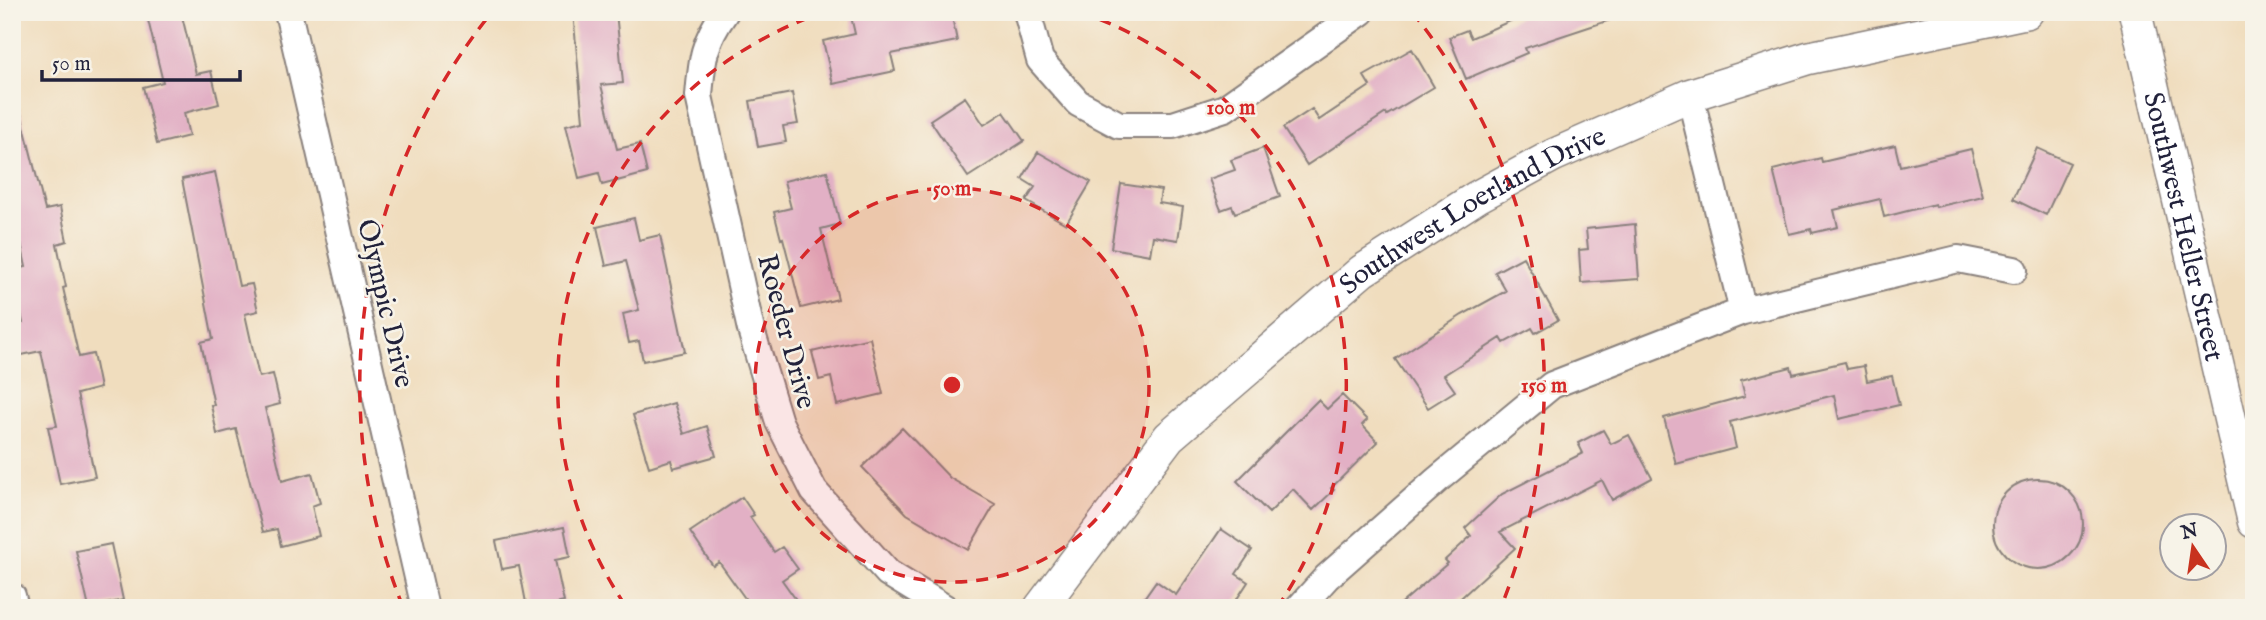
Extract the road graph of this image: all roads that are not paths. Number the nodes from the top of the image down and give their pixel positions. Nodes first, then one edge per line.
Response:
1 (288, 12) edge
2 (725, 12) edge
3 (1027, 12) edge
4 (1361, 12) edge
5 (2027, 12) edge
6 (2135, 12) edge
7 (1690, 95) junction
8 (2014, 270) dead end
9 (1743, 311) junction
10 (2254, 522) edge
11 (12, 596) edge
12 (15, 608) edge
13 (425, 608) edge
14 (945, 608) edge
15 (1040, 608) edge
16 (1299, 608) edge

1 - 13 street, Olympic Drive
2 - 14 street, Roeder Drive
3 - 4 street
5 - 7 street, Southwest Loerland Drive
6 - 10 street, Southwest Heller Street
7 - 9 street
7 - 15 street, Southwest Loerland Drive
8 - 9 street
9 - 16 street
11 - 12 street

